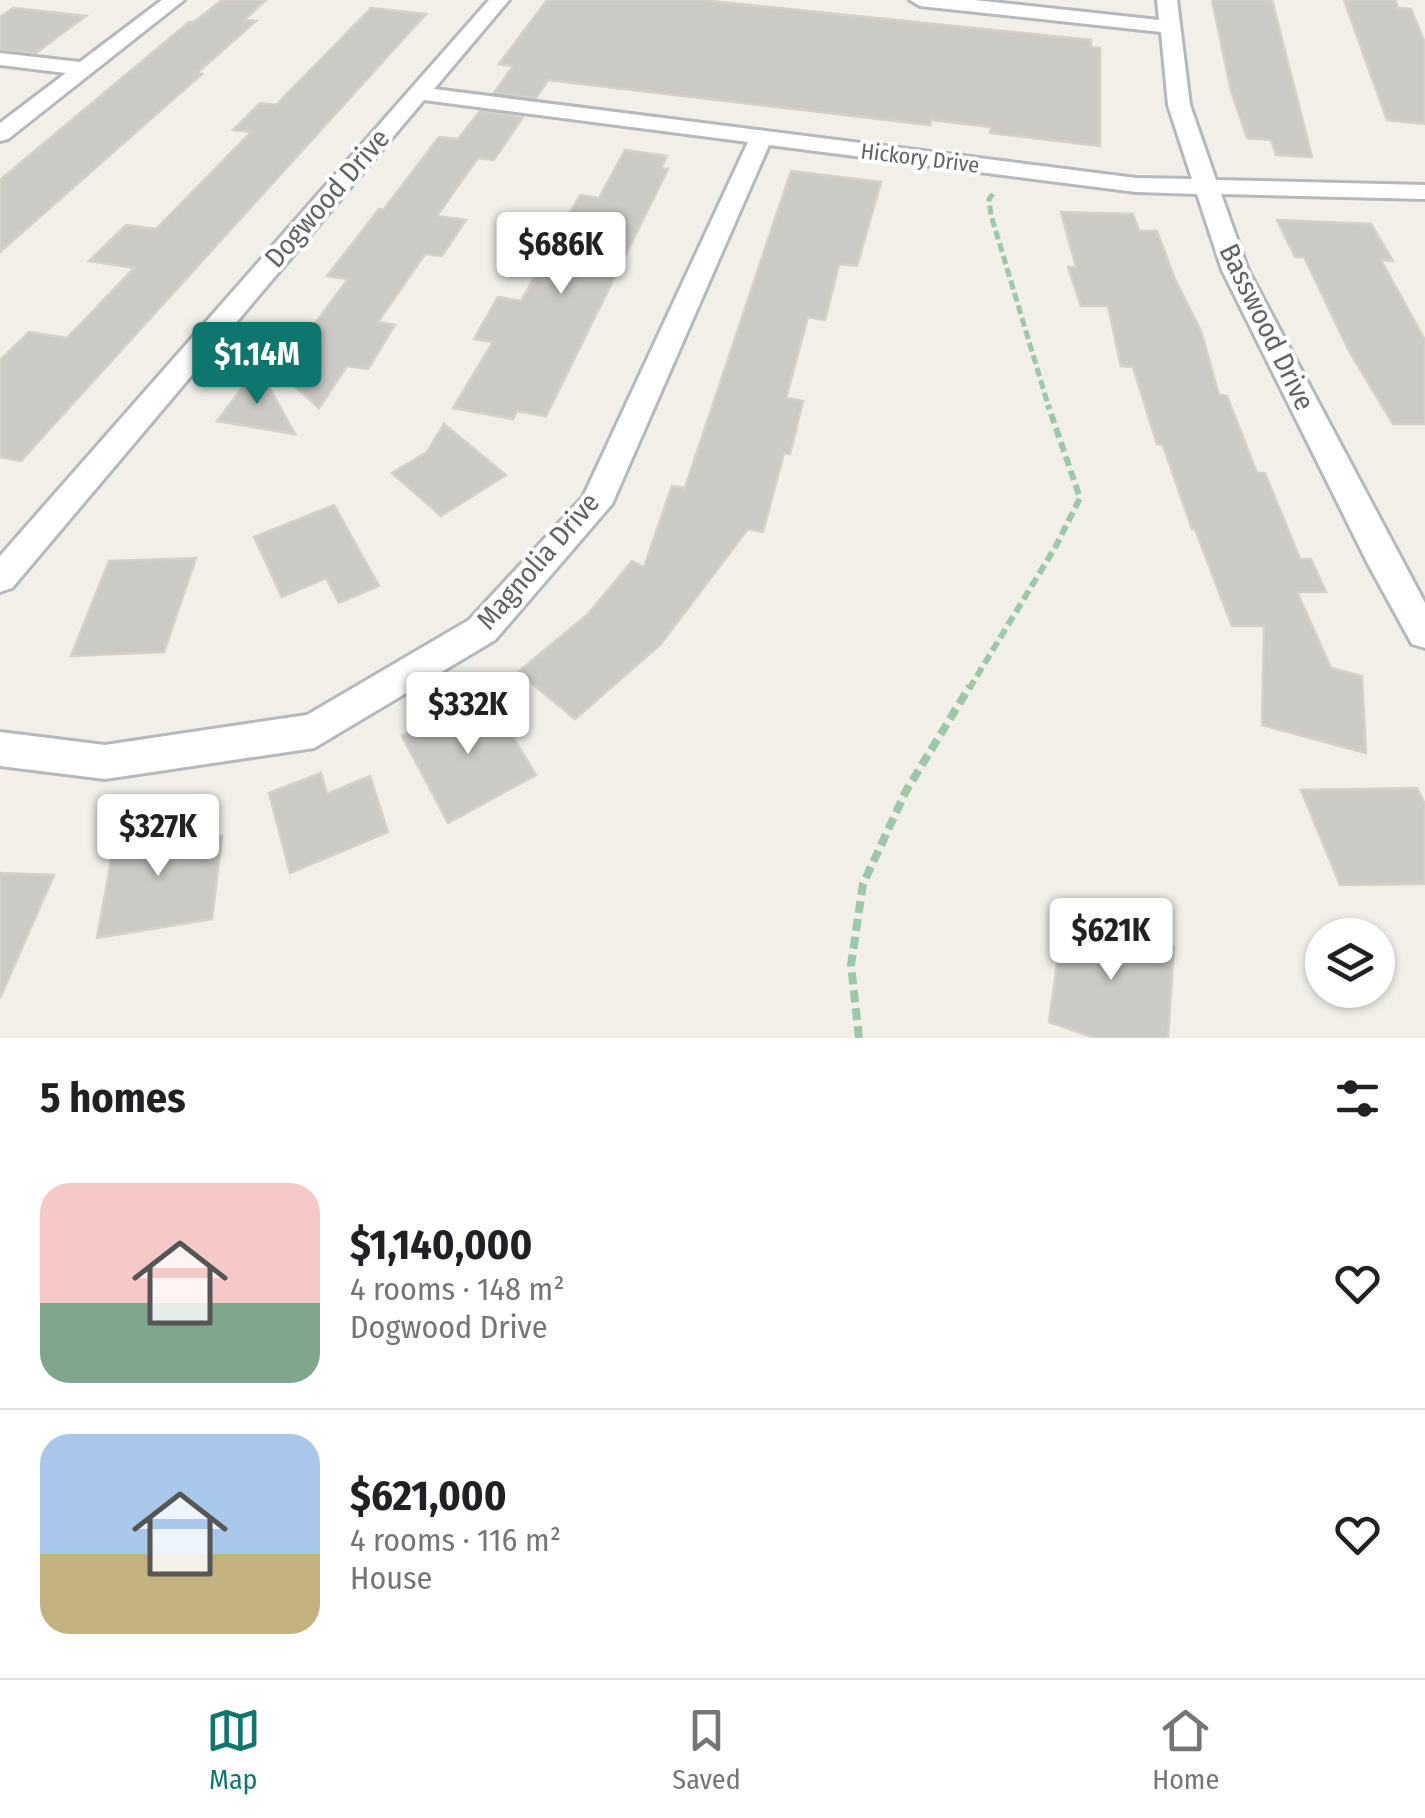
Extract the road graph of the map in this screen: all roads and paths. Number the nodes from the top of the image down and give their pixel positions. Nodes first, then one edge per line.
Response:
1 (174, 0) edge
2 (499, 0) edge
3 (920, 0) edge
4 (1169, 13) edge
5 (0, 59) edge
6 (84, 70) junction
7 (418, 93) junction
8 (0, 134) edge
9 (762, 138) junction
10 (1010, 170) junction
11 (1207, 190) junction
12 (1425, 192) edge
13 (0, 579) edge
14 (1425, 634) edge
15 (0, 749) edge
16 (859, 1038) edge

1 - 6 street
2 - 7 street, Dogwood Drive
3 - 4 street
4 - 11 street, Basswood Drive
5 - 6 street
6 - 8 street
7 - 9 street, Hickory Drive
7 - 13 street, Dogwood Drive
9 - 10 street, Hickory Drive
9 - 15 street, Magnolia Drive
10 - 11 street, Hickory Drive
10 - 16 path
11 - 12 street, Hickory Drive
11 - 14 street, Basswood Drive

